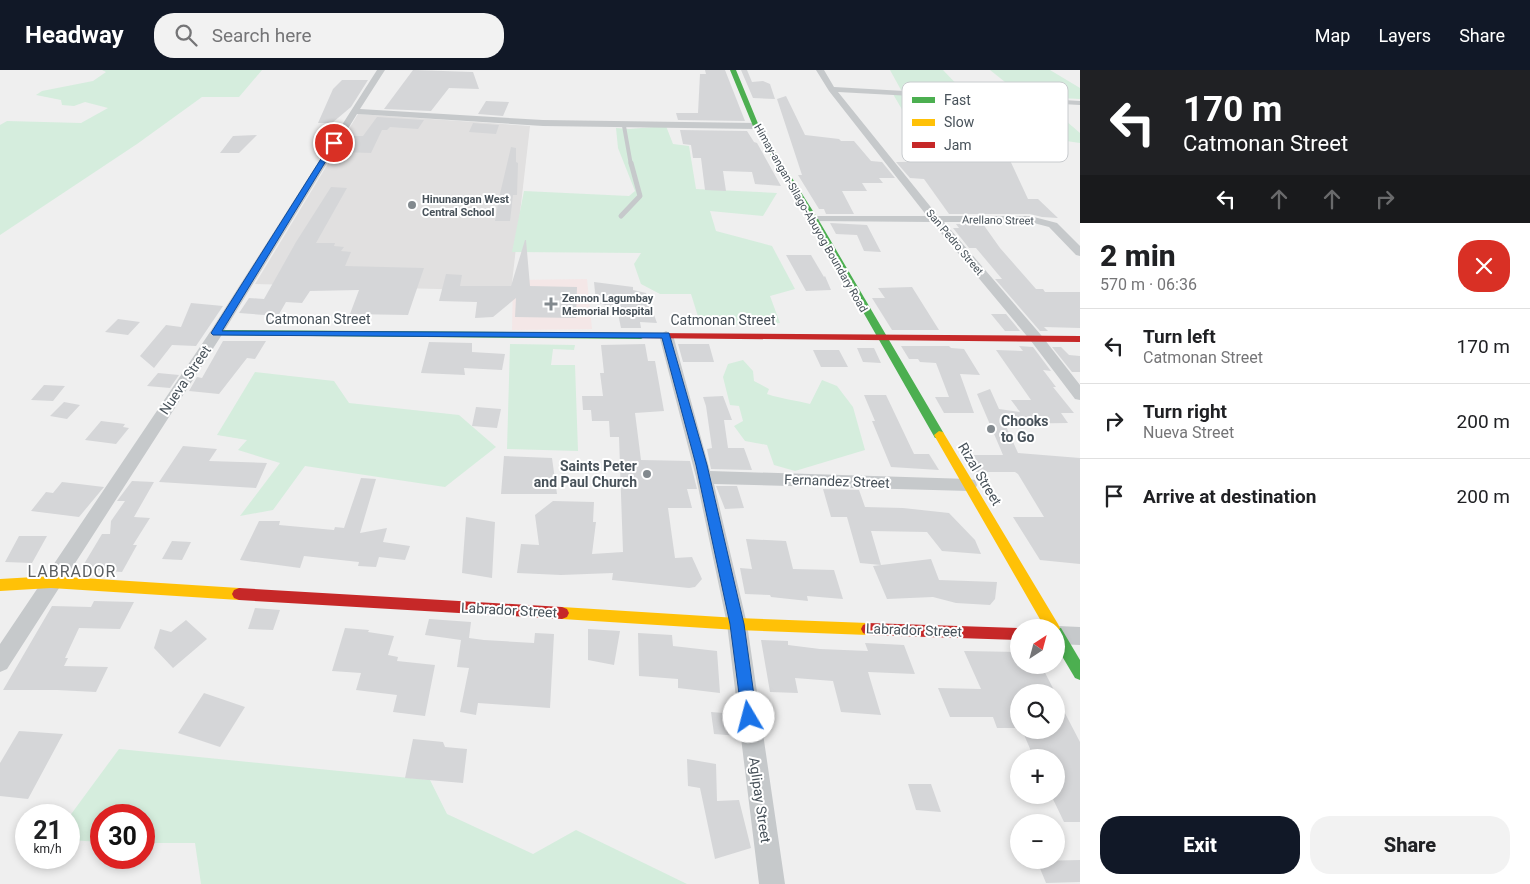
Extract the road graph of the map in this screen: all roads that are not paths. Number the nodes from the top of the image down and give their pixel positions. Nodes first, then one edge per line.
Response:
1 (382, 70) edge
2 (733, 70) edge
3 (820, 70) edge
4 (832, 88) junction
5 (902, 92) edge
6 (354, 111) junction
7 (624, 126) junction
8 (756, 126) junction
9 (621, 216) dead end
10 (814, 219) junction
11 (936, 220) junction
12 (1080, 253) edge
13 (216, 333) junction
14 (666, 335) junction
15 (880, 336) junction
16 (1036, 338) junction
17 (1080, 339) edge
18 (1080, 395) edge
19 (704, 477) junction
20 (969, 485) junction
21 (51, 582) junction
22 (0, 585) edge
23 (1048, 619) edge
24 (737, 624) junction
25 (1010, 634) edge
26 (1065, 634) edge
27 (1080, 636) edge
28 (1065, 648) edge
29 (0, 662) edge
30 (1080, 673) edge
31 (772, 884) edge

1 - 6 street, Nueva Street
2 - 8 street, Himay-angan-Silago-Abuyog Boundary Road
3 - 4 street, San Pedro Street
4 - 5 street
4 - 11 street, San Pedro Street
6 - 7 street
6 - 13 street, Nueva Street
7 - 8 street
7 - 9 lane
8 - 10 street, Himay-angan-Silago-Abuyog Boundary Road
10 - 11 street, Arellano Street
10 - 15 street, Himay-angan-Silago-Abuyog Boundary Road
11 - 12 street, Arellano Street
11 - 16 street, San Pedro Street
13 - 14 street, Catmonan Street
13 - 21 street, Nueva Street
14 - 15 street, Catmonan Street
14 - 19 street, Aglipay Street
15 - 16 street, Catmonan Street
15 - 20 street, Rizal Street
16 - 17 street, Catmonan Street
16 - 18 street, San Pedro Street
19 - 20 street, Fernandez Street
19 - 24 street, Aglipay Street
20 - 23 street, Rizal Street
21 - 22 street, Labrador Street
21 - 24 street, Labrador Street
21 - 29 street, Nueva Street
24 - 25 street, Labrador Street
24 - 31 street, Aglipay Street
26 - 27 street
28 - 30 street, Rizal Street

